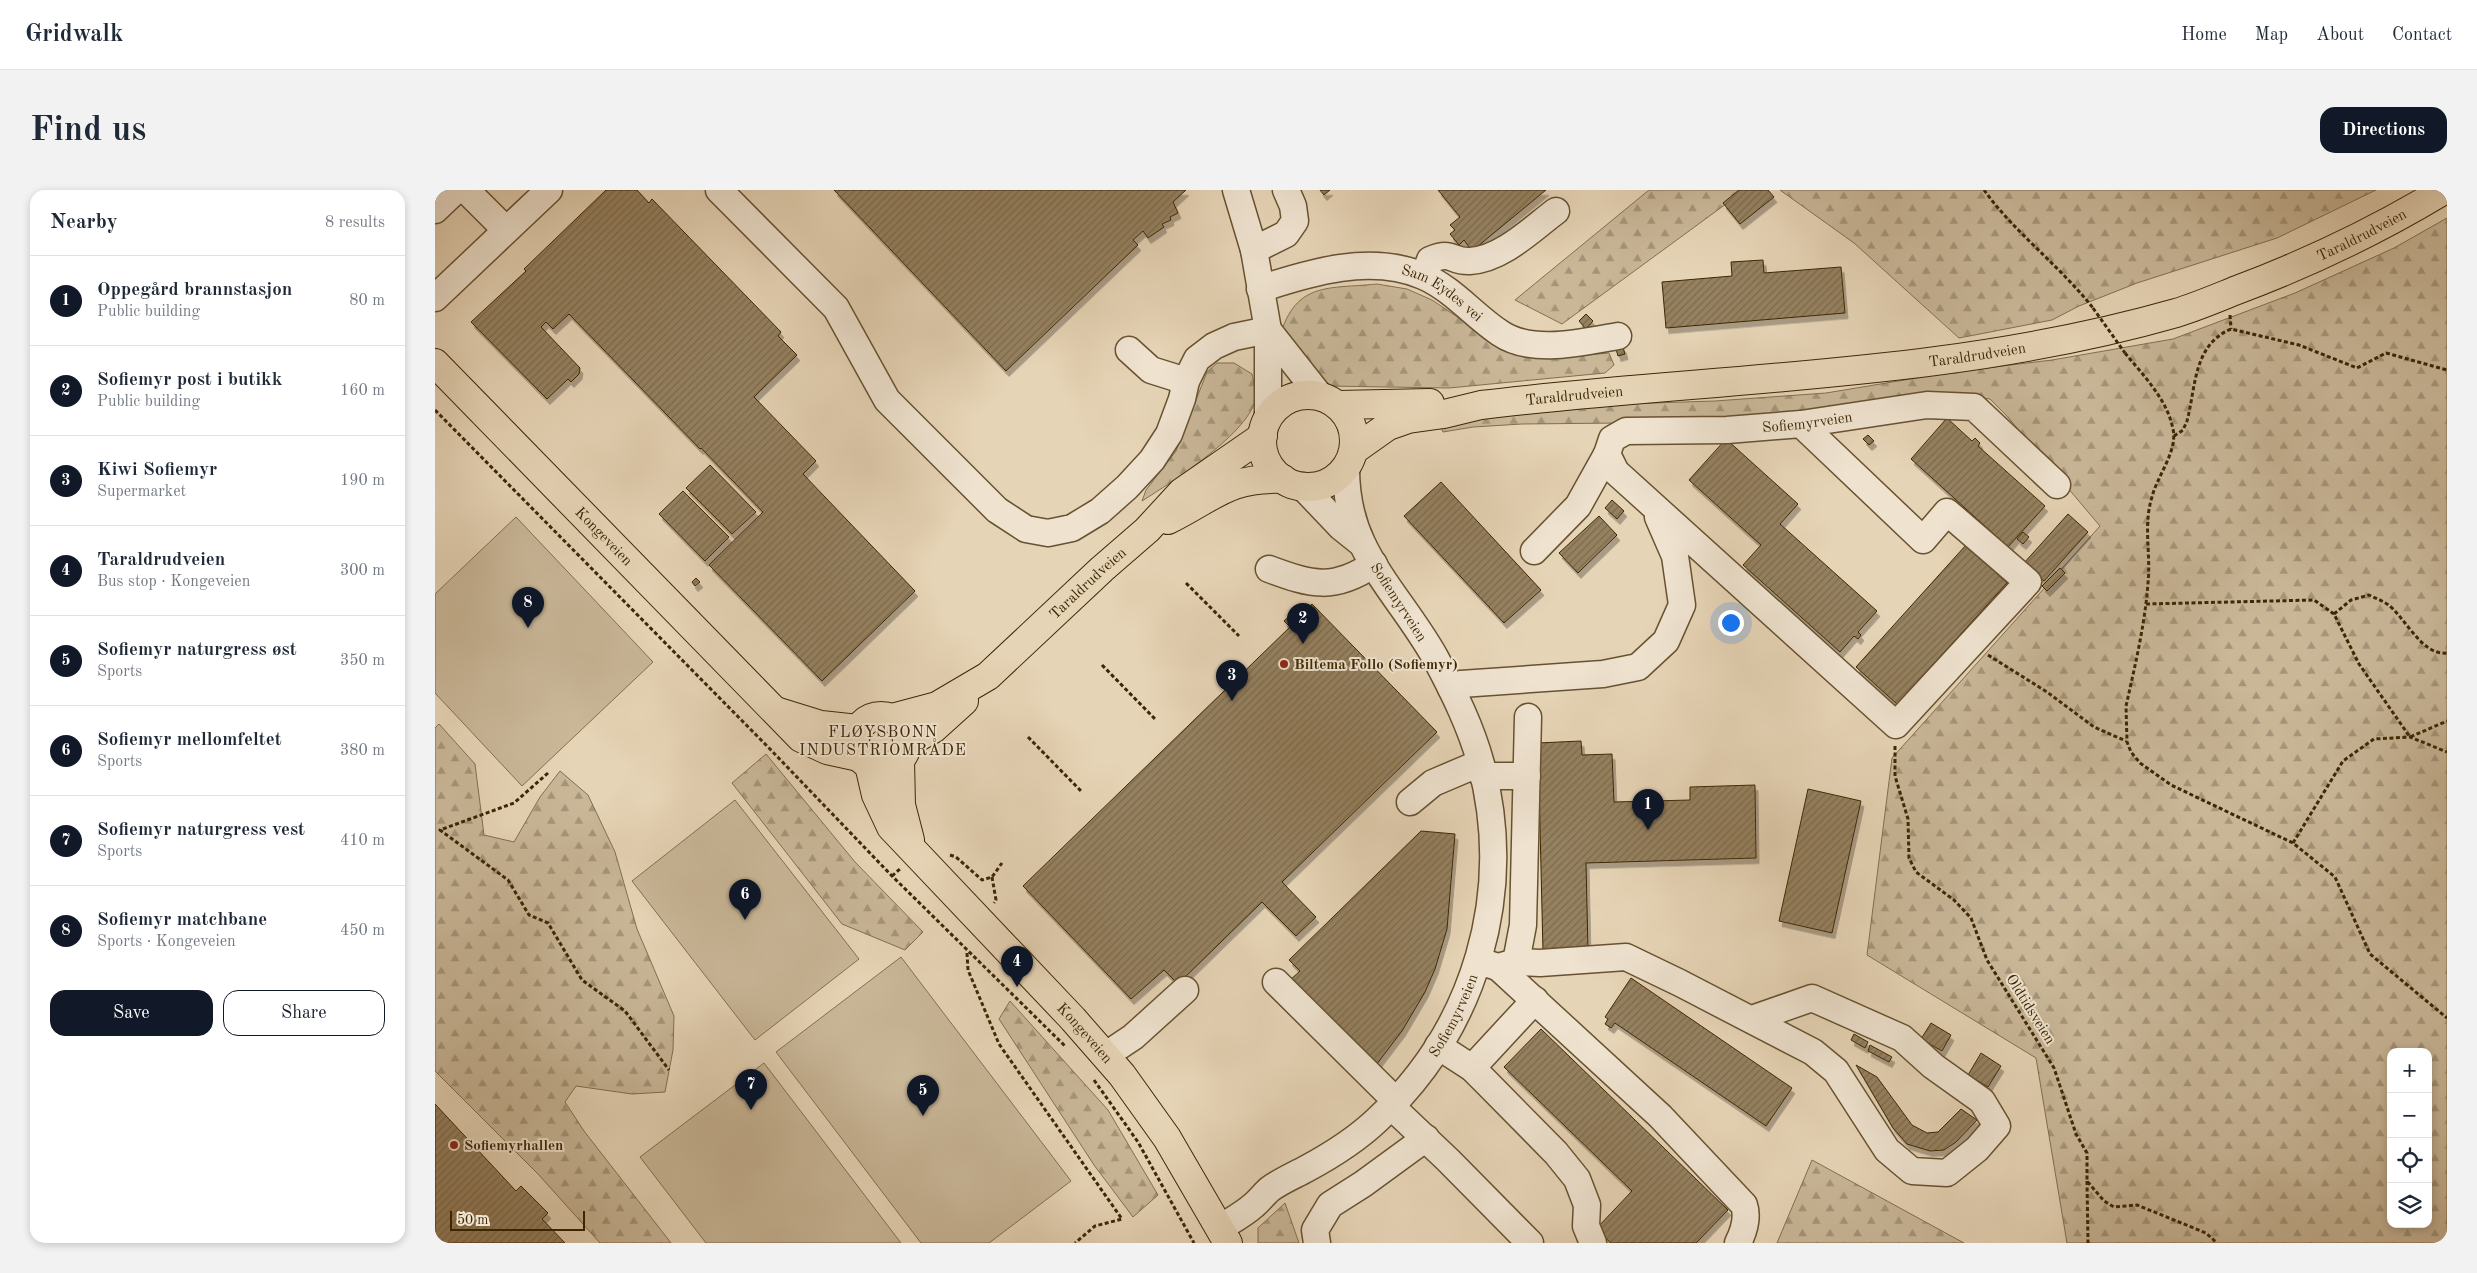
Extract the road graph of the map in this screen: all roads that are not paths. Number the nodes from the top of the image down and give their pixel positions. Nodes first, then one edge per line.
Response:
1 (456, 190) edge
2 (466, 190) edge
3 (549, 190) edge
4 (719, 190) edge
5 (1236, 190) edge
6 (1286, 190) edge
7 (2444, 190) edge
8 (435, 210) edge
9 (1556, 211) dead end
10 (507, 230) junction
11 (1254, 250) junction
12 (1424, 276) junction
13 (1260, 289) junction
14 (435, 298) edge
15 (1267, 330) junction
16 (1618, 336) dead end
17 (1129, 350) dead end
18 (435, 363) edge
19 (1186, 381) junction
20 (1329, 400) junction
21 (1481, 404) junction
22 (1801, 424) junction
23 (1265, 427) junction
24 (1607, 454) junction
25 (1349, 459) junction
26 (1293, 483) junction
27 (2057, 485) dead end
28 (1651, 504) junction
29 (1147, 530) junction
30 (1534, 551) dead end
31 (1368, 553) junction
32 (1269, 568) dead end
33 (986, 678) junction
34 (1451, 688) junction
35 (773, 711) junction
36 (892, 718) junction
37 (1528, 718) dead end
38 (858, 729) junction
39 (903, 752) junction
40 (864, 761) junction
41 (1482, 770) junction
42 (1527, 776) junction
43 (1410, 802) dead end
44 (911, 846) junction
45 (1497, 963) junction
46 (1277, 982) dead end
47 (1185, 990) dead end
48 (1535, 1000) junction
49 (1752, 1019) junction
50 (1438, 1046) junction
51 (1097, 1064) junction
52 (1472, 1068) junction
53 (1393, 1104) junction
54 (1426, 1138) junction
55 (1219, 1228) edge
56 (1317, 1243) edge
57 (1530, 1243) edge
58 (1593, 1243) edge
59 (1738, 1243) edge

1 - 8 street
2 - 10 street
3 - 10 street
4 - 19 street
5 - 11 street
6 - 11 street
7 - 21 main road, Taraldrudveien
9 - 12 street
10 - 14 street
11 - 13 street
12 - 13 street, Sam Eydes vei
12 - 16 street, Sam Eydes vei
13 - 15 street
15 - 19 street
15 - 20 street
15 - 23 street
17 - 19 street
18 - 35 main road, Kongeveien
20 - 21 main road, Taraldrudveien
20 - 23 main road
20 - 25 main road
21 - 25 main road, Taraldrudveien
22 - 24 street, Sofiemyrveien
22 - 27 street, Sofiemyrveien
22 - 28 street
23 - 26 main road
23 - 29 main road, Taraldrudveien
24 - 28 street
24 - 30 street, Sofiemyrveien
25 - 26 main road
25 - 31 street, Sofiemyrveien
26 - 29 main road, Taraldrudveien
26 - 31 street, Sofiemyrveien
28 - 34 street
29 - 33 main road, Taraldrudveien
31 - 32 street
31 - 34 street, Sofiemyrveien
33 - 36 main road, Taraldrudveien
33 - 39 main road, Taraldrudveien
34 - 41 street, Sofiemyrveien
35 - 38 main road, Kongeveien
35 - 40 main road, Kongeveien
36 - 38 main road
36 - 39 main road
37 - 42 street
38 - 40 main road
39 - 40 main road
39 - 44 main road, Kongeveien
40 - 44 main road, Kongeveien
41 - 42 street
41 - 43 street
41 - 45 street, Sofiemyrveien
42 - 45 street
44 - 51 main road, Kongeveien
45 - 48 street
45 - 49 street
45 - 50 street, Sofiemyrveien
46 - 53 street
47 - 51 street
48 - 52 street
48 - 59 street
49 - 49 street
50 - 52 street
50 - 53 street, Sofiemyrveien
51 - 55 main road, Kongeveien
52 - 58 street
53 - 54 street
53 - 55 street, Sofiemyrveien
54 - 56 street
54 - 57 street

